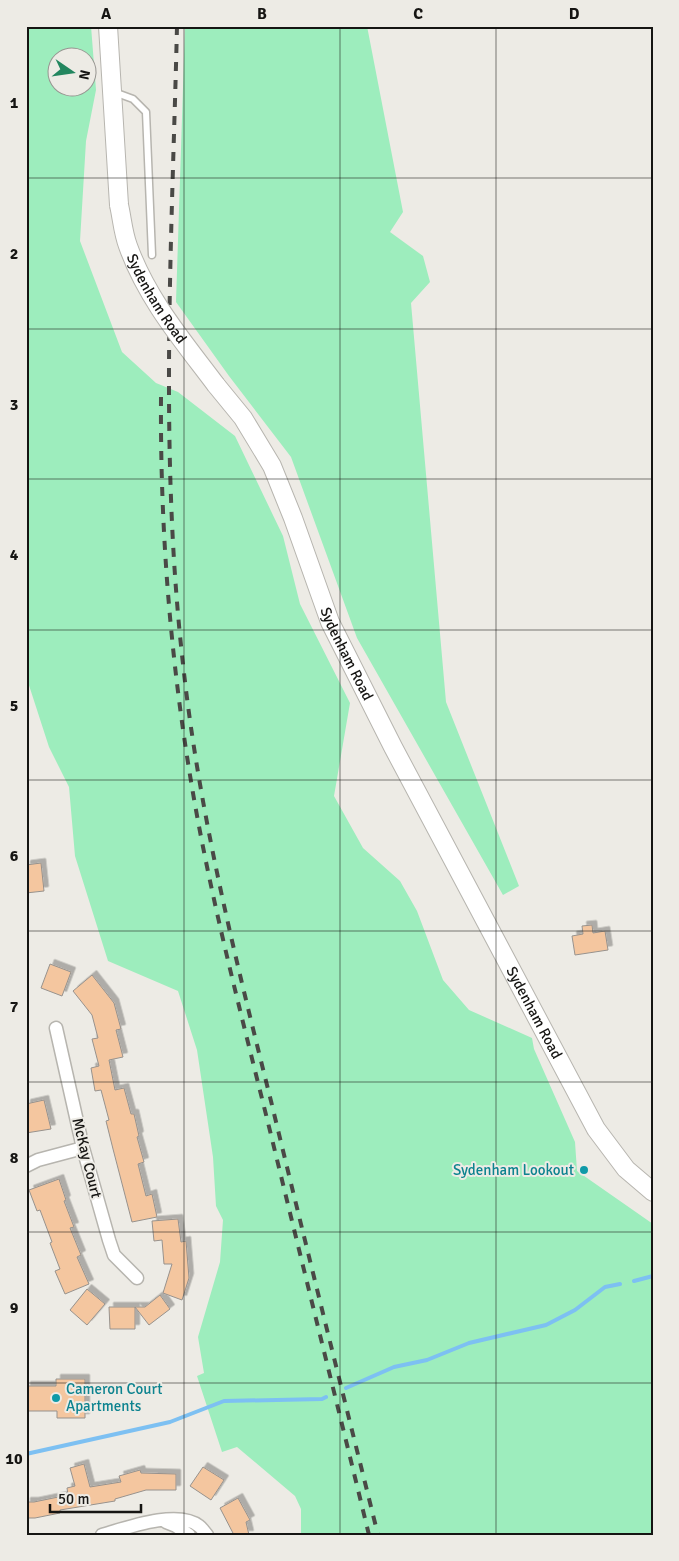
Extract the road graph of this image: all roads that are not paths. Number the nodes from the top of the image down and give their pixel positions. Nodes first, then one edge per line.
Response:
1 (108, 26) edge
2 (113, 91) junction
3 (152, 256) dead end
4 (56, 1028) dead end
5 (83, 1148) junction
6 (26, 1166) edge
7 (653, 1192) edge
8 (137, 1278) dead end
9 (160, 1520) junction
10 (102, 1535) edge
11 (189, 1535) edge
12 (207, 1535) edge

1 - 2 main road, Sydenham Road
2 - 3 lane
2 - 7 main road, Sydenham Road, bridge
4 - 5 street, McKay Court
5 - 6 street
5 - 8 street, McKay Court
9 - 10 street
9 - 11 street
9 - 12 street

